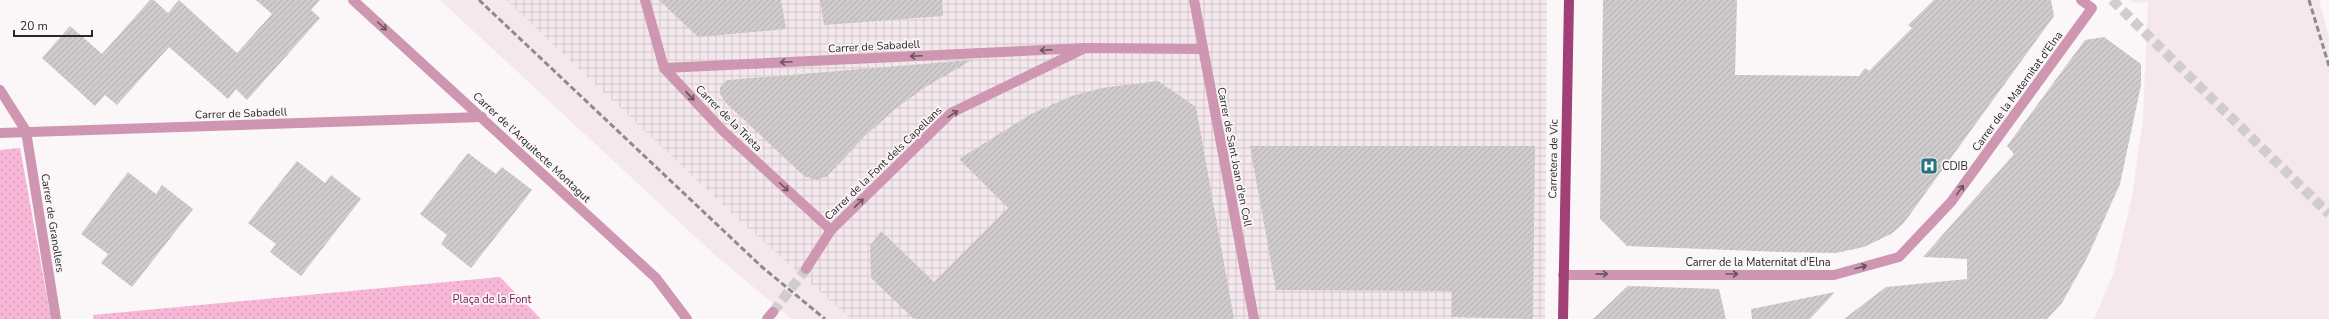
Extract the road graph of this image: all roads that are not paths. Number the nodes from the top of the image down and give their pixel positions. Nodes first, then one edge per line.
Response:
1 (353, 0) edge
2 (645, 0) edge
3 (1194, 0) edge
4 (1569, 0) edge
5 (2081, 0) edge
6 (1085, 48) junction
7 (1202, 49) junction
8 (664, 68) junction
9 (0, 90) edge
10 (482, 117) junction
11 (26, 131) junction
12 (0, 133) edge
13 (831, 230) junction
14 (806, 269) tunnel mouth
15 (1563, 275) junction
16 (56, 319) edge
17 (687, 319) edge
18 (1254, 319) edge
19 (1562, 319) edge

1 -> 10 street, Carrer de l'Arquitecte Montagut
2 - 8 street, Carrer de la Trieta
3 - 7 street, Carrer de Sant Joan d'en Coll
4 - 15 main road, Carretera de Vic
15 -> 5 street, Carrer de la Maternitat d'Elna
6 - 7 street, Carrer de la Font dels Capellans
6 -> 8 street, Carrer de Sabadell
13 -> 6 street, Carrer de la Font dels Capellans
7 - 18 street, Carrer de Sant Joan d'en Coll
8 -> 13 street, Carrer de la Trieta
9 - 11 street
10 - 11 street, Carrer de Sabadell
10 - 17 street, Carrer de l'Arquitecte Montagut
11 - 12 street, Carrer de Sabadell
11 - 16 street, Carrer de Granollers
13 - 14 street, Carrer de la Font dels Capellans
15 - 19 main road, Carretera de Vic

